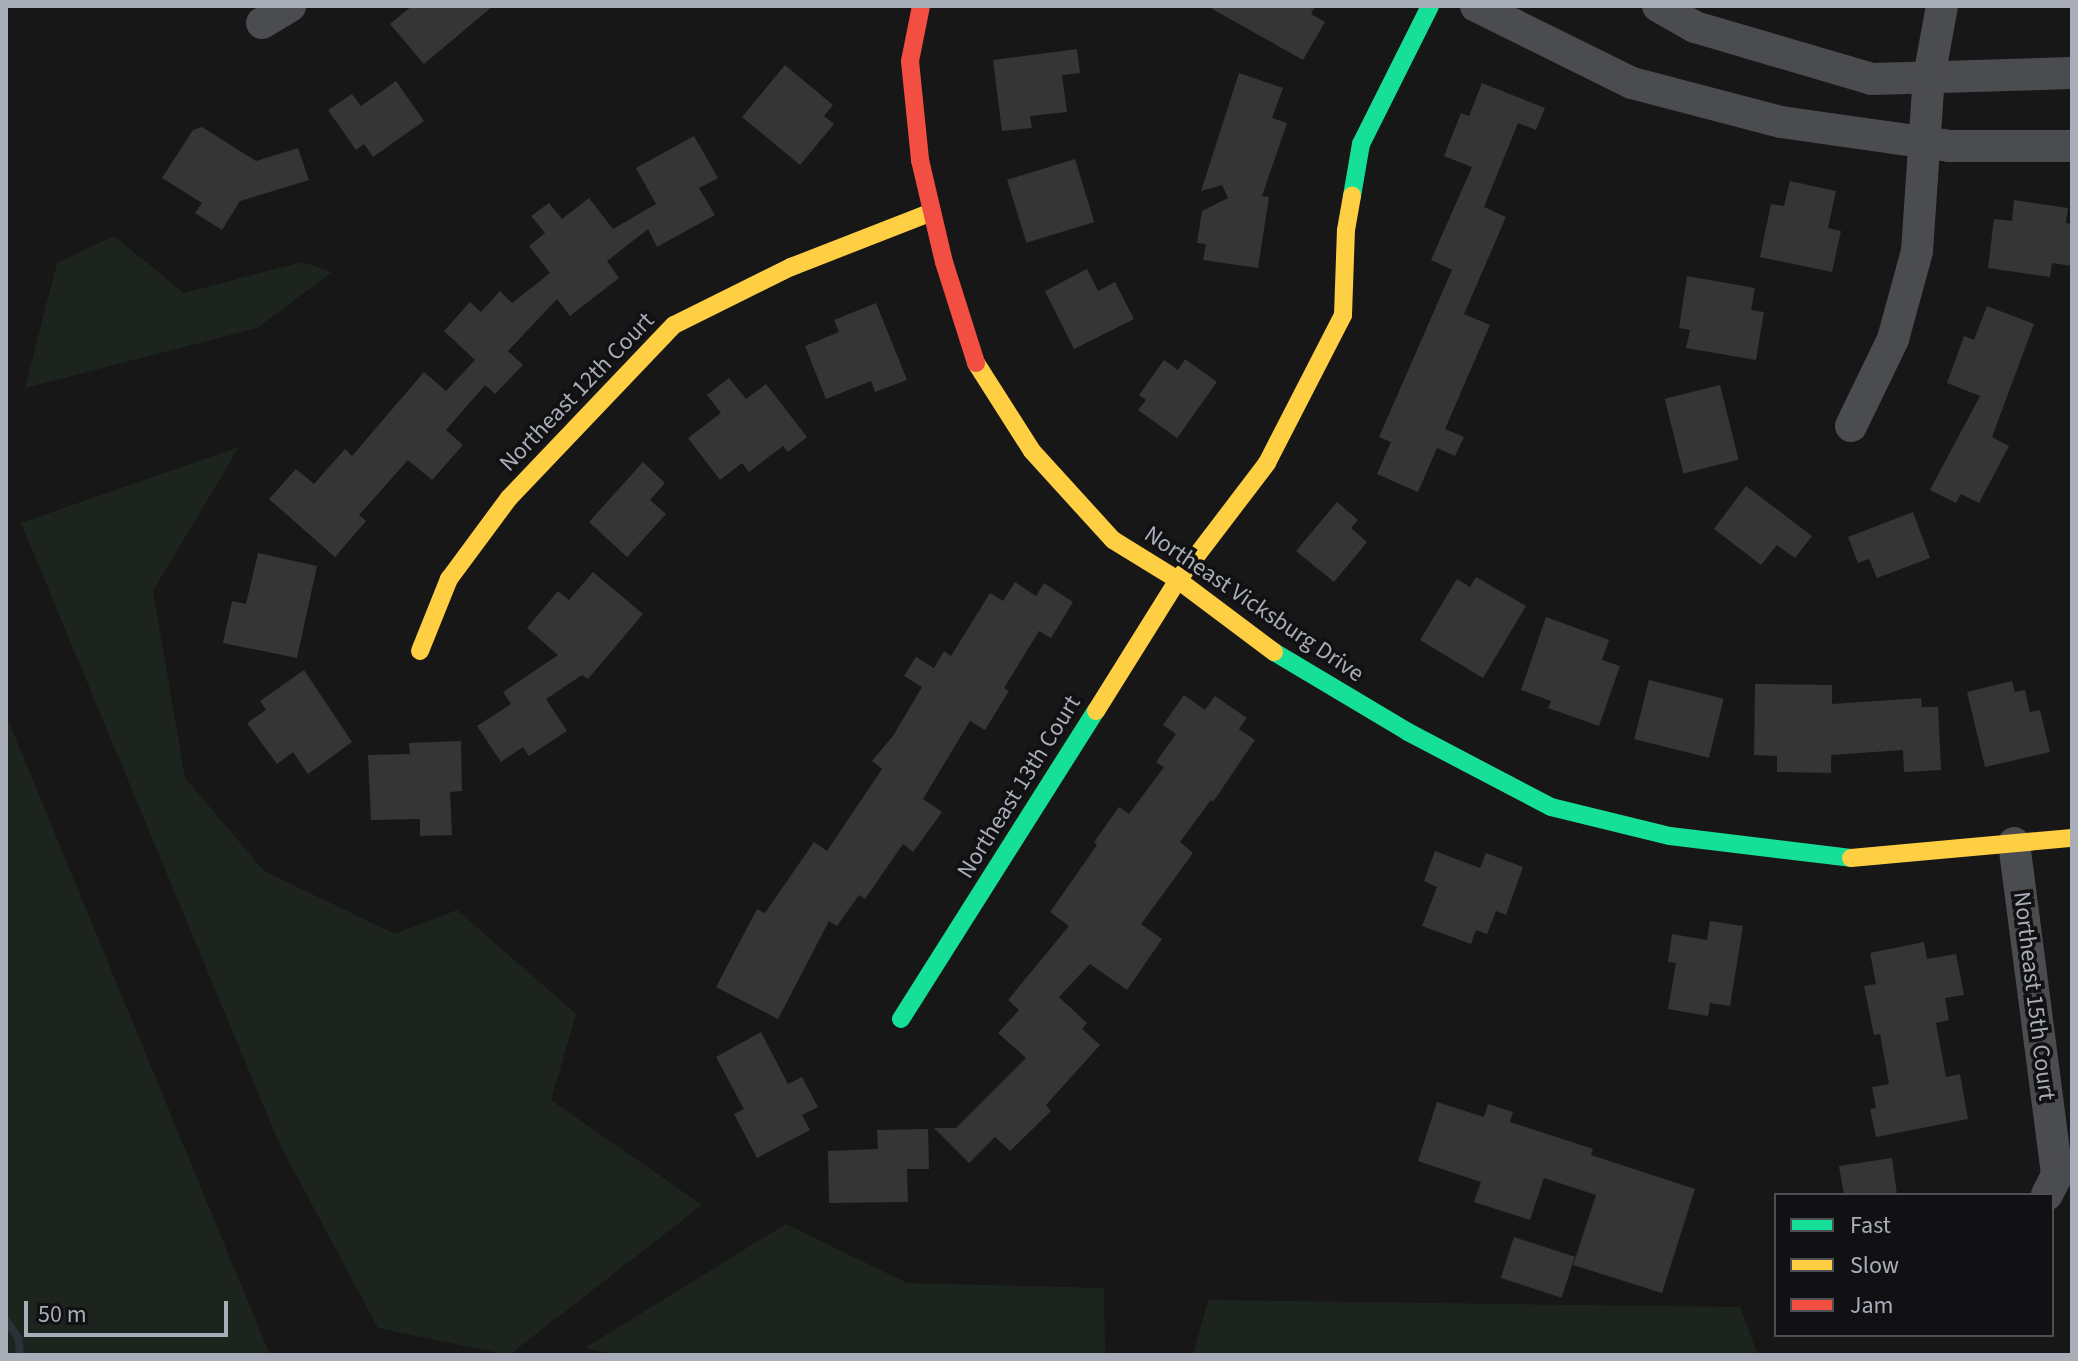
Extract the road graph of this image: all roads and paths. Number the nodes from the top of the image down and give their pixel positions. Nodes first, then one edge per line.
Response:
1 (290, 6) edge
2 (921, 6) edge
3 (1430, 6) edge
4 (1476, 6) edge
5 (1658, 6) edge
6 (1942, 6) edge
7 (262, 23) dead end
8 (2072, 73) edge
9 (1929, 77) junction
10 (1925, 142) junction
11 (2072, 146) edge
12 (932, 212) junction
13 (1851, 426) dead end
14 (1178, 580) junction
15 (420, 651) dead end
16 (2072, 838) edge
17 (2014, 843) junction
18 (901, 1019) dead end
19 (2048, 1193) edge

1 - 7 street
2 - 12 street, Northeast Vicksburg Drive
3 - 14 street, Northeast 13th Court
4 - 10 street
5 - 9 street
6 - 9 street
8 - 9 street
9 - 10 street
10 - 11 street
10 - 13 street
12 - 14 street, Northeast Vicksburg Drive
12 - 15 street, Northeast 12th Court
14 - 17 street, Northeast Vicksburg Drive
14 - 18 street, Northeast 13th Court
16 - 17 street, Northeast Vicksburg Drive
17 - 19 street, Northeast 15th Court

